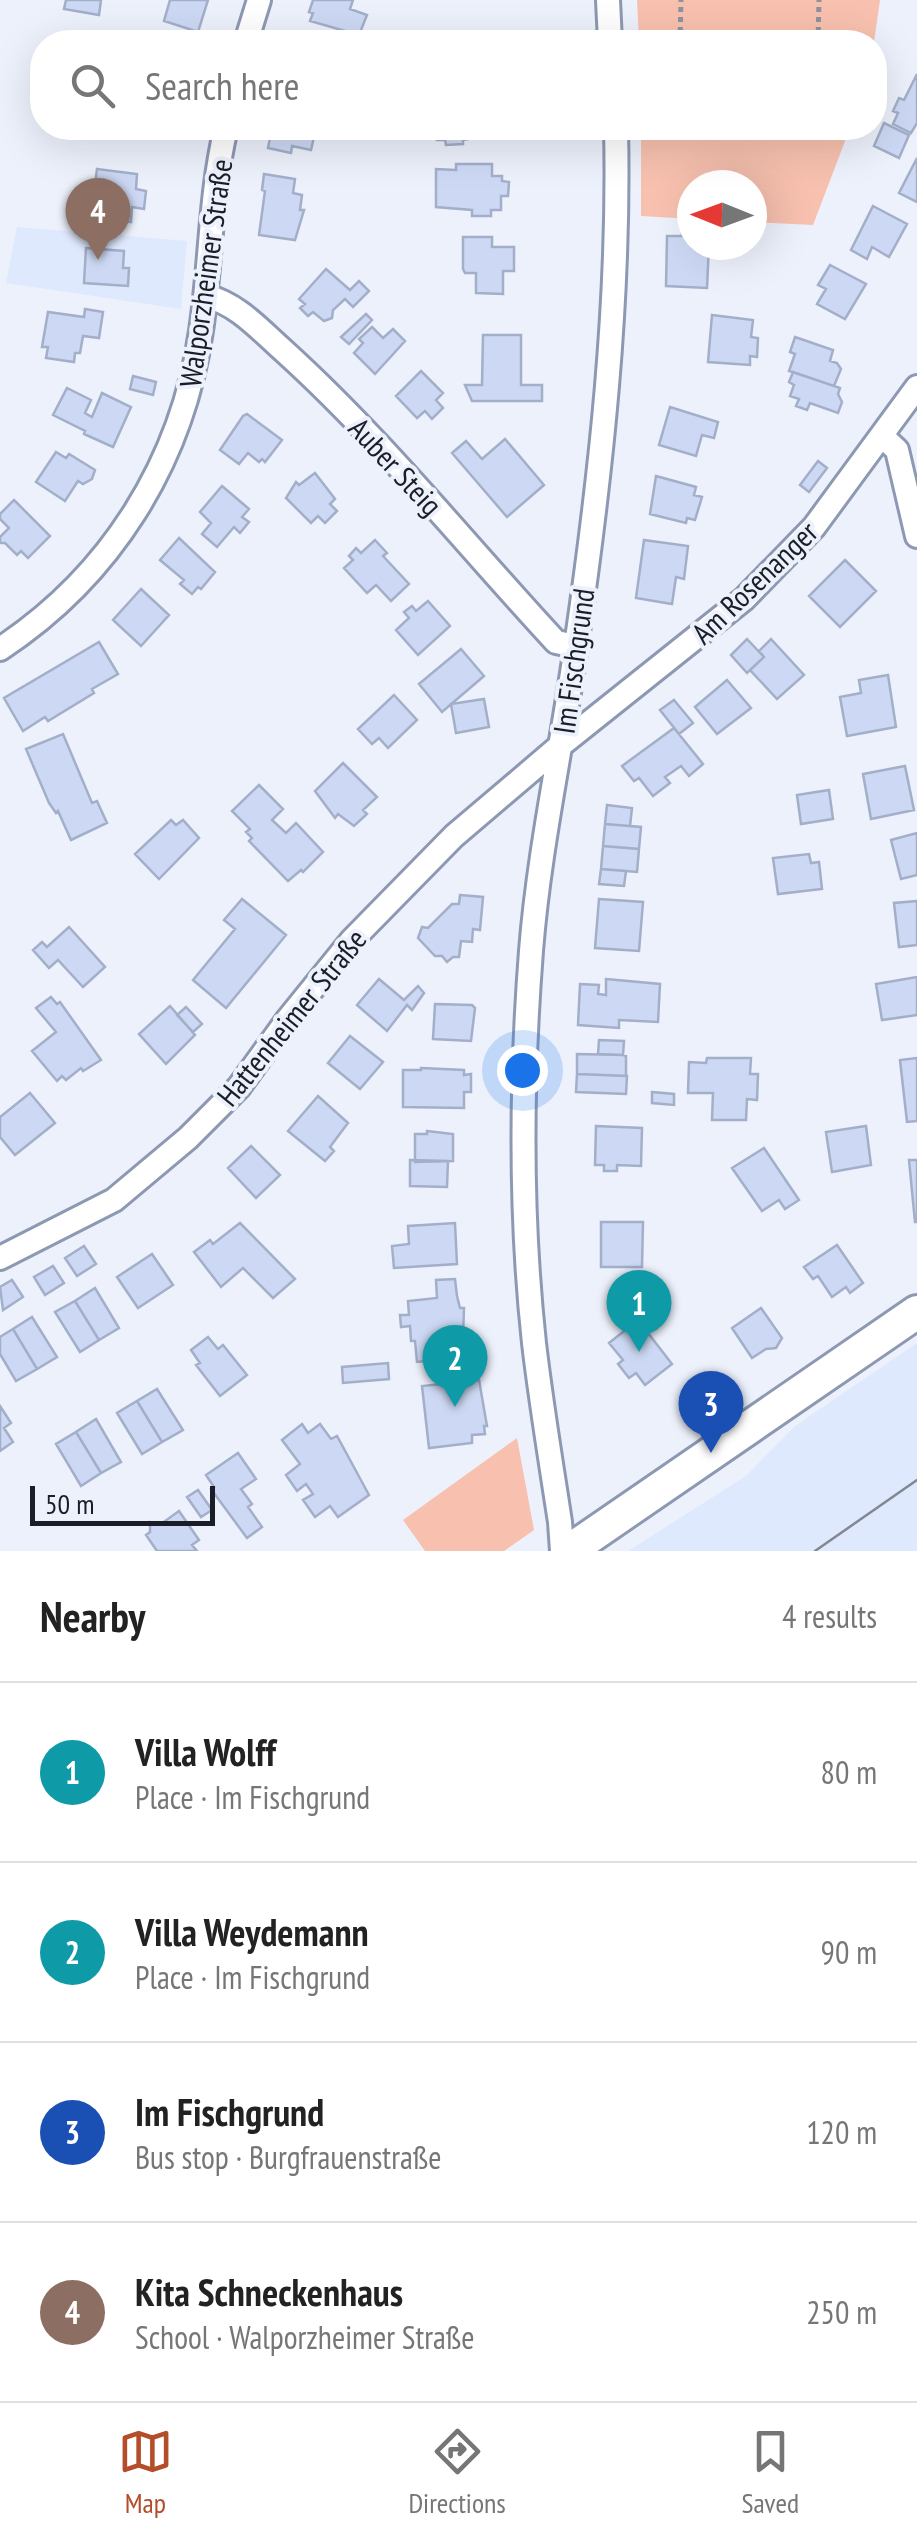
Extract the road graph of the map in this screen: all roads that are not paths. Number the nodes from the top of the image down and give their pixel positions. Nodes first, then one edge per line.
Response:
1 (258, 0) edge
2 (608, 0) edge
3 (249, 30) edge
4 (609, 30) edge
5 (224, 140) edge
6 (625, 140) edge
7 (206, 296) junction
8 (917, 388) edge
9 (883, 437) junction
10 (917, 536) edge
11 (576, 646) junction
12 (0, 648) edge
13 (560, 745) junction
14 (0, 1258) edge
15 (917, 1312) edge
16 (566, 1551) edge

1 - 3 street
2 - 4 street
5 - 7 street, Walporzheimer Straße
6 - 11 street, Im Fischgrund
7 - 11 street, Auber Steig
7 - 12 street, Walporzheimer Straße
8 - 9 street, Am Rosenanger
9 - 10 street
9 - 13 street, Am Rosenanger
11 - 13 street, Im Fischgrund
13 - 14 street, Hattenheimer Straße
13 - 16 street, Im Fischgrund
15 - 16 street

